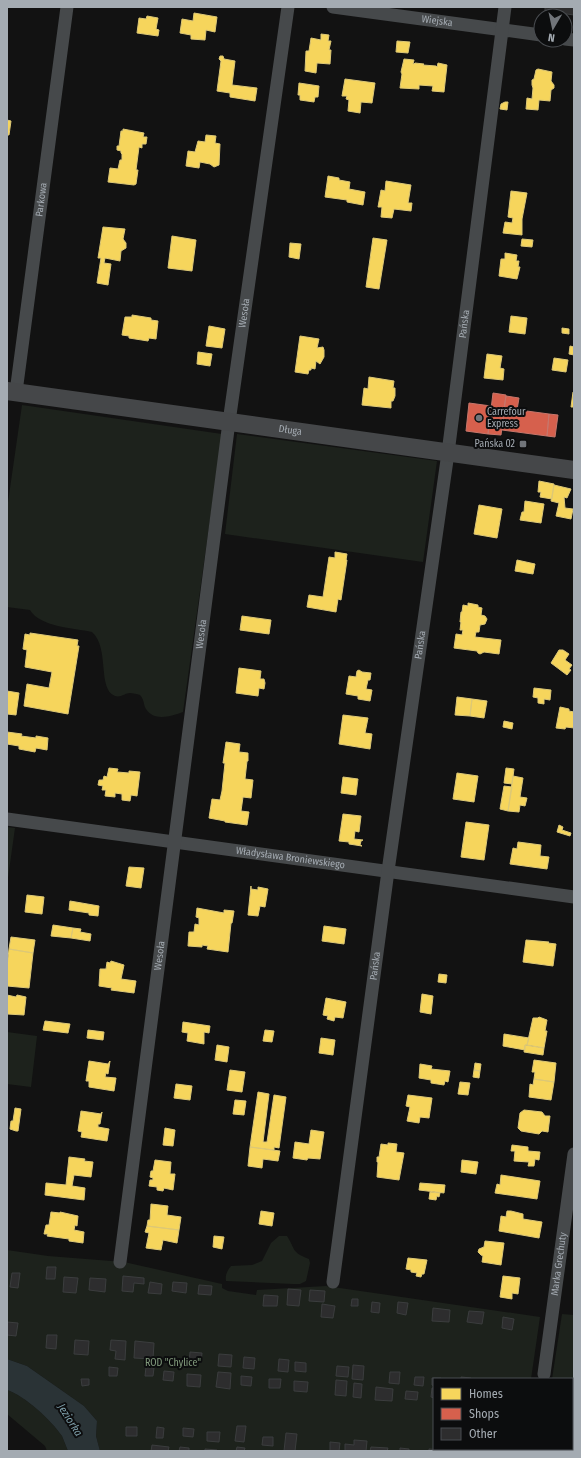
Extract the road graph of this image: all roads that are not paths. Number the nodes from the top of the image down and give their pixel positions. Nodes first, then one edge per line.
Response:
1 (67, 7) edge
2 (288, 7) edge
3 (333, 7) edge
4 (505, 7) edge
5 (502, 30) junction
6 (533, 34) edge
7 (11, 392) edge
8 (229, 422) junction
9 (448, 452) junction
10 (574, 470) edge
11 (7, 819) edge
12 (175, 842) junction
13 (388, 871) junction
14 (574, 897) edge
15 (574, 1154) edge
16 (120, 1262) dead end
17 (332, 1282) dead end
18 (544, 1374) dead end

1 - 7 street, Parkowa
2 - 8 street, Wesoła
3 - 5 street, Wiejska
4 - 5 street, Pańska
5 - 6 street, Wiejska
5 - 9 street, Pańska
7 - 8 street, Długa
8 - 9 street, Długa
8 - 12 street, Wesoła
9 - 10 street, Długa
9 - 13 street, Pańska
11 - 12 street, Władysława Broniewskiego
12 - 13 street, Władysława Broniewskiego
12 - 16 street, Wesoła
13 - 14 street, Władysława Broniewskiego
13 - 17 street, Pańska
15 - 18 street, Marka Grechuty

